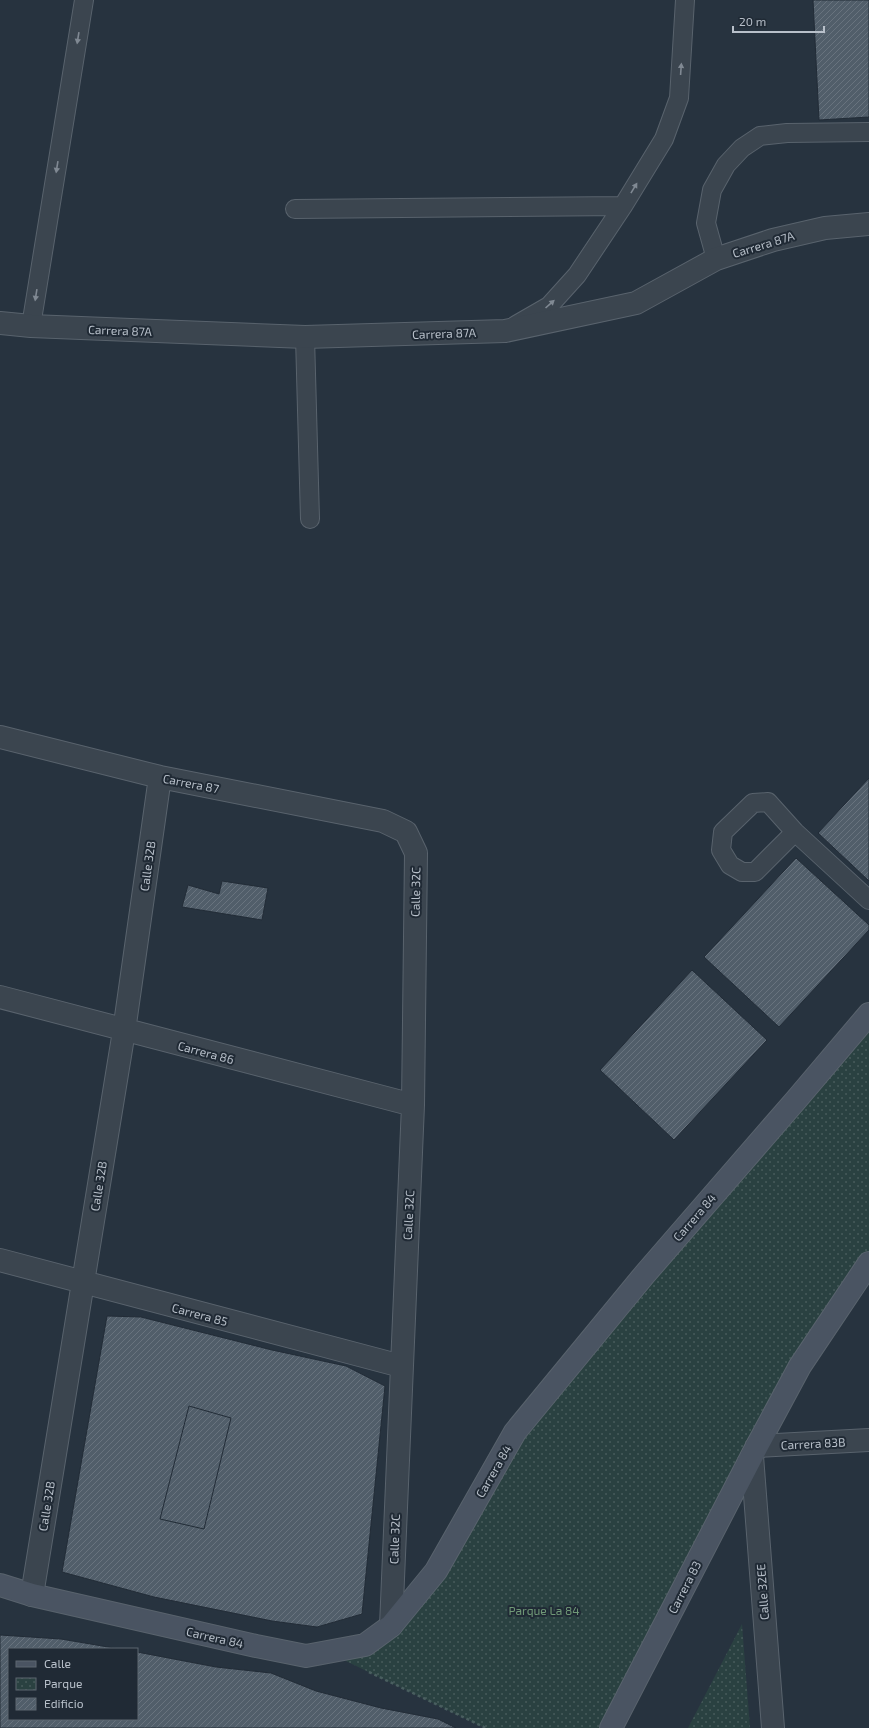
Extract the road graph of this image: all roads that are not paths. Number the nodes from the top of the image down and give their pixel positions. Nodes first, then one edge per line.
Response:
1 (84, 0) edge
2 (685, 0) edge
3 (869, 132) edge
4 (623, 206) junction
5 (295, 209) dead end
6 (869, 224) edge
7 (716, 259) junction
8 (0, 323) edge
9 (31, 326) junction
10 (505, 331) junction
11 (305, 337) junction
12 (310, 519) dead end
13 (0, 737) edge
14 (160, 777) junction
15 (383, 822) joint
16 (795, 832) dead end
17 (869, 900) edge
18 (0, 997) edge
19 (869, 1014) edge
20 (124, 1031) junction
21 (413, 1105) junction
22 (0, 1260) edge
23 (869, 1263) edge
24 (83, 1283) junction
25 (401, 1366) junction
26 (869, 1440) edge
27 (754, 1451) junction
28 (0, 1585) edge
29 (32, 1595) junction
30 (391, 1626) junction
31 (611, 1728) edge
32 (772, 1728) edge

1 -> 9 lane
4 -> 2 lane
3 - 7 lane
4 - 5 lane
10 -> 4 lane
6 - 7 street, Carrera 87A
7 - 10 street, Carrera 87A
8 - 9 street, Carrera 87A
9 - 11 street, Carrera 87A
10 - 11 street, Carrera 87A
11 - 12 lane
13 - 14 street, Carrera 87
14 - 15 street, Carrera 87
14 - 20 street, Calle 32B
15 - 21 street, Calle 32C
16 - 17 lane
18 - 20 street, Carrera 86
19 - 30 street, Carrera 84
20 - 21 street, Carrera 86
20 - 24 street, Calle 32B
21 - 25 street, Calle 32C
22 - 24 street, Carrera 85
23 - 27 street
24 - 25 street, Carrera 85
24 - 29 street, Calle 32B
25 - 30 street, Calle 32C
26 - 27 street, Carrera 83B
27 - 31 street, Carrera 83
27 - 32 street, Calle 32EE
28 - 29 street, Carrera 84
29 - 30 street, Carrera 84

